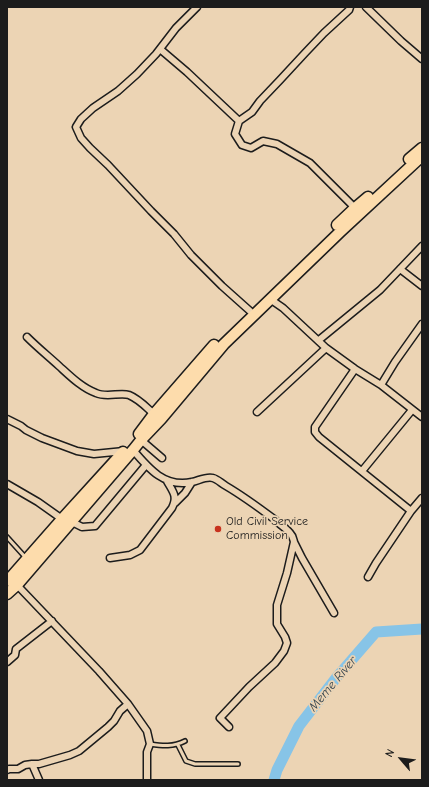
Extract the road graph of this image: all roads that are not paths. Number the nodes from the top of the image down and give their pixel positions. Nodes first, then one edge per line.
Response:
1 (197, 7) edge
2 (350, 7) edge
3 (366, 7) edge
4 (160, 49) junction
5 (422, 59) edge
6 (239, 121) junction
7 (422, 148) edge
8 (422, 156) edge
9 (355, 208) junction
10 (422, 246) edge
11 (400, 269) junction
12 (422, 286) edge
13 (270, 299) junction
14 (250, 311) junction
15 (422, 324) edge
16 (27, 337) dead end
17 (319, 340) junction
18 (326, 348) junction
19 (355, 369) junction
20 (381, 385) junction
21 (412, 410) junction
22 (257, 412) dead end
23 (154, 414) junction
24 (422, 417) edge
25 (7, 419) edge
26 (141, 440) junction
27 (129, 451) junction
28 (162, 458) dead end
29 (146, 465) junction
30 (362, 471) junction
31 (167, 481) junction
32 (192, 482) junction
33 (7, 484) edge
34 (422, 498) edge
35 (175, 503) junction
36 (411, 511) junction
37 (67, 520) junction
38 (7, 537) edge
39 (294, 542) junction
40 (110, 558) dead end
41 (27, 559) junction
42 (368, 577) dead end
43 (11, 579) edge
44 (7, 594) edge
45 (334, 613) dead end
46 (52, 621) junction
47 (7, 662) edge
48 (128, 704) junction
49 (229, 727) dead end
50 (185, 740) dead end
51 (150, 744) junction
52 (178, 745) junction
53 (32, 764) junction
54 (238, 764) dead end
55 (7, 770) edge
56 (39, 780) edge
57 (146, 780) edge

1 - 4 street
2 - 6 street
3 - 5 street
4 - 6 street
4 - 14 street
6 - 9 street
7 - 9 main road
8 - 13 main road
9 - 14 main road
10 - 11 street
11 - 12 street
11 - 17 street
13 - 17 street
13 - 26 main road
14 - 23 main road
15 - 20 street
16 - 23 street
17 - 18 street
18 - 19 street
18 - 22 street
19 - 20 street
19 - 30 street
20 - 21 street
21 - 24 street
21 - 30 street
23 - 27 main road
25 - 27 street
26 - 27 main road
26 - 28 street
27 - 29 street
27 - 37 main road
29 - 31 street
29 - 37 street
30 - 36 street
31 - 32 street
31 - 35 street
32 - 35 street
32 - 39 street
33 - 37 street
34 - 36 street
35 - 40 street
36 - 42 street
37 - 41 main road
37 - 43 main road
38 - 41 lane
39 - 45 street
39 - 49 street
41 - 43 main road
43 - 44 main road
43 - 46 street
46 - 47 street
46 - 48 street
48 - 51 street
48 - 53 street
50 - 52 lane
51 - 52 lane
51 - 57 street
52 - 54 lane
53 - 55 street
53 - 56 street

